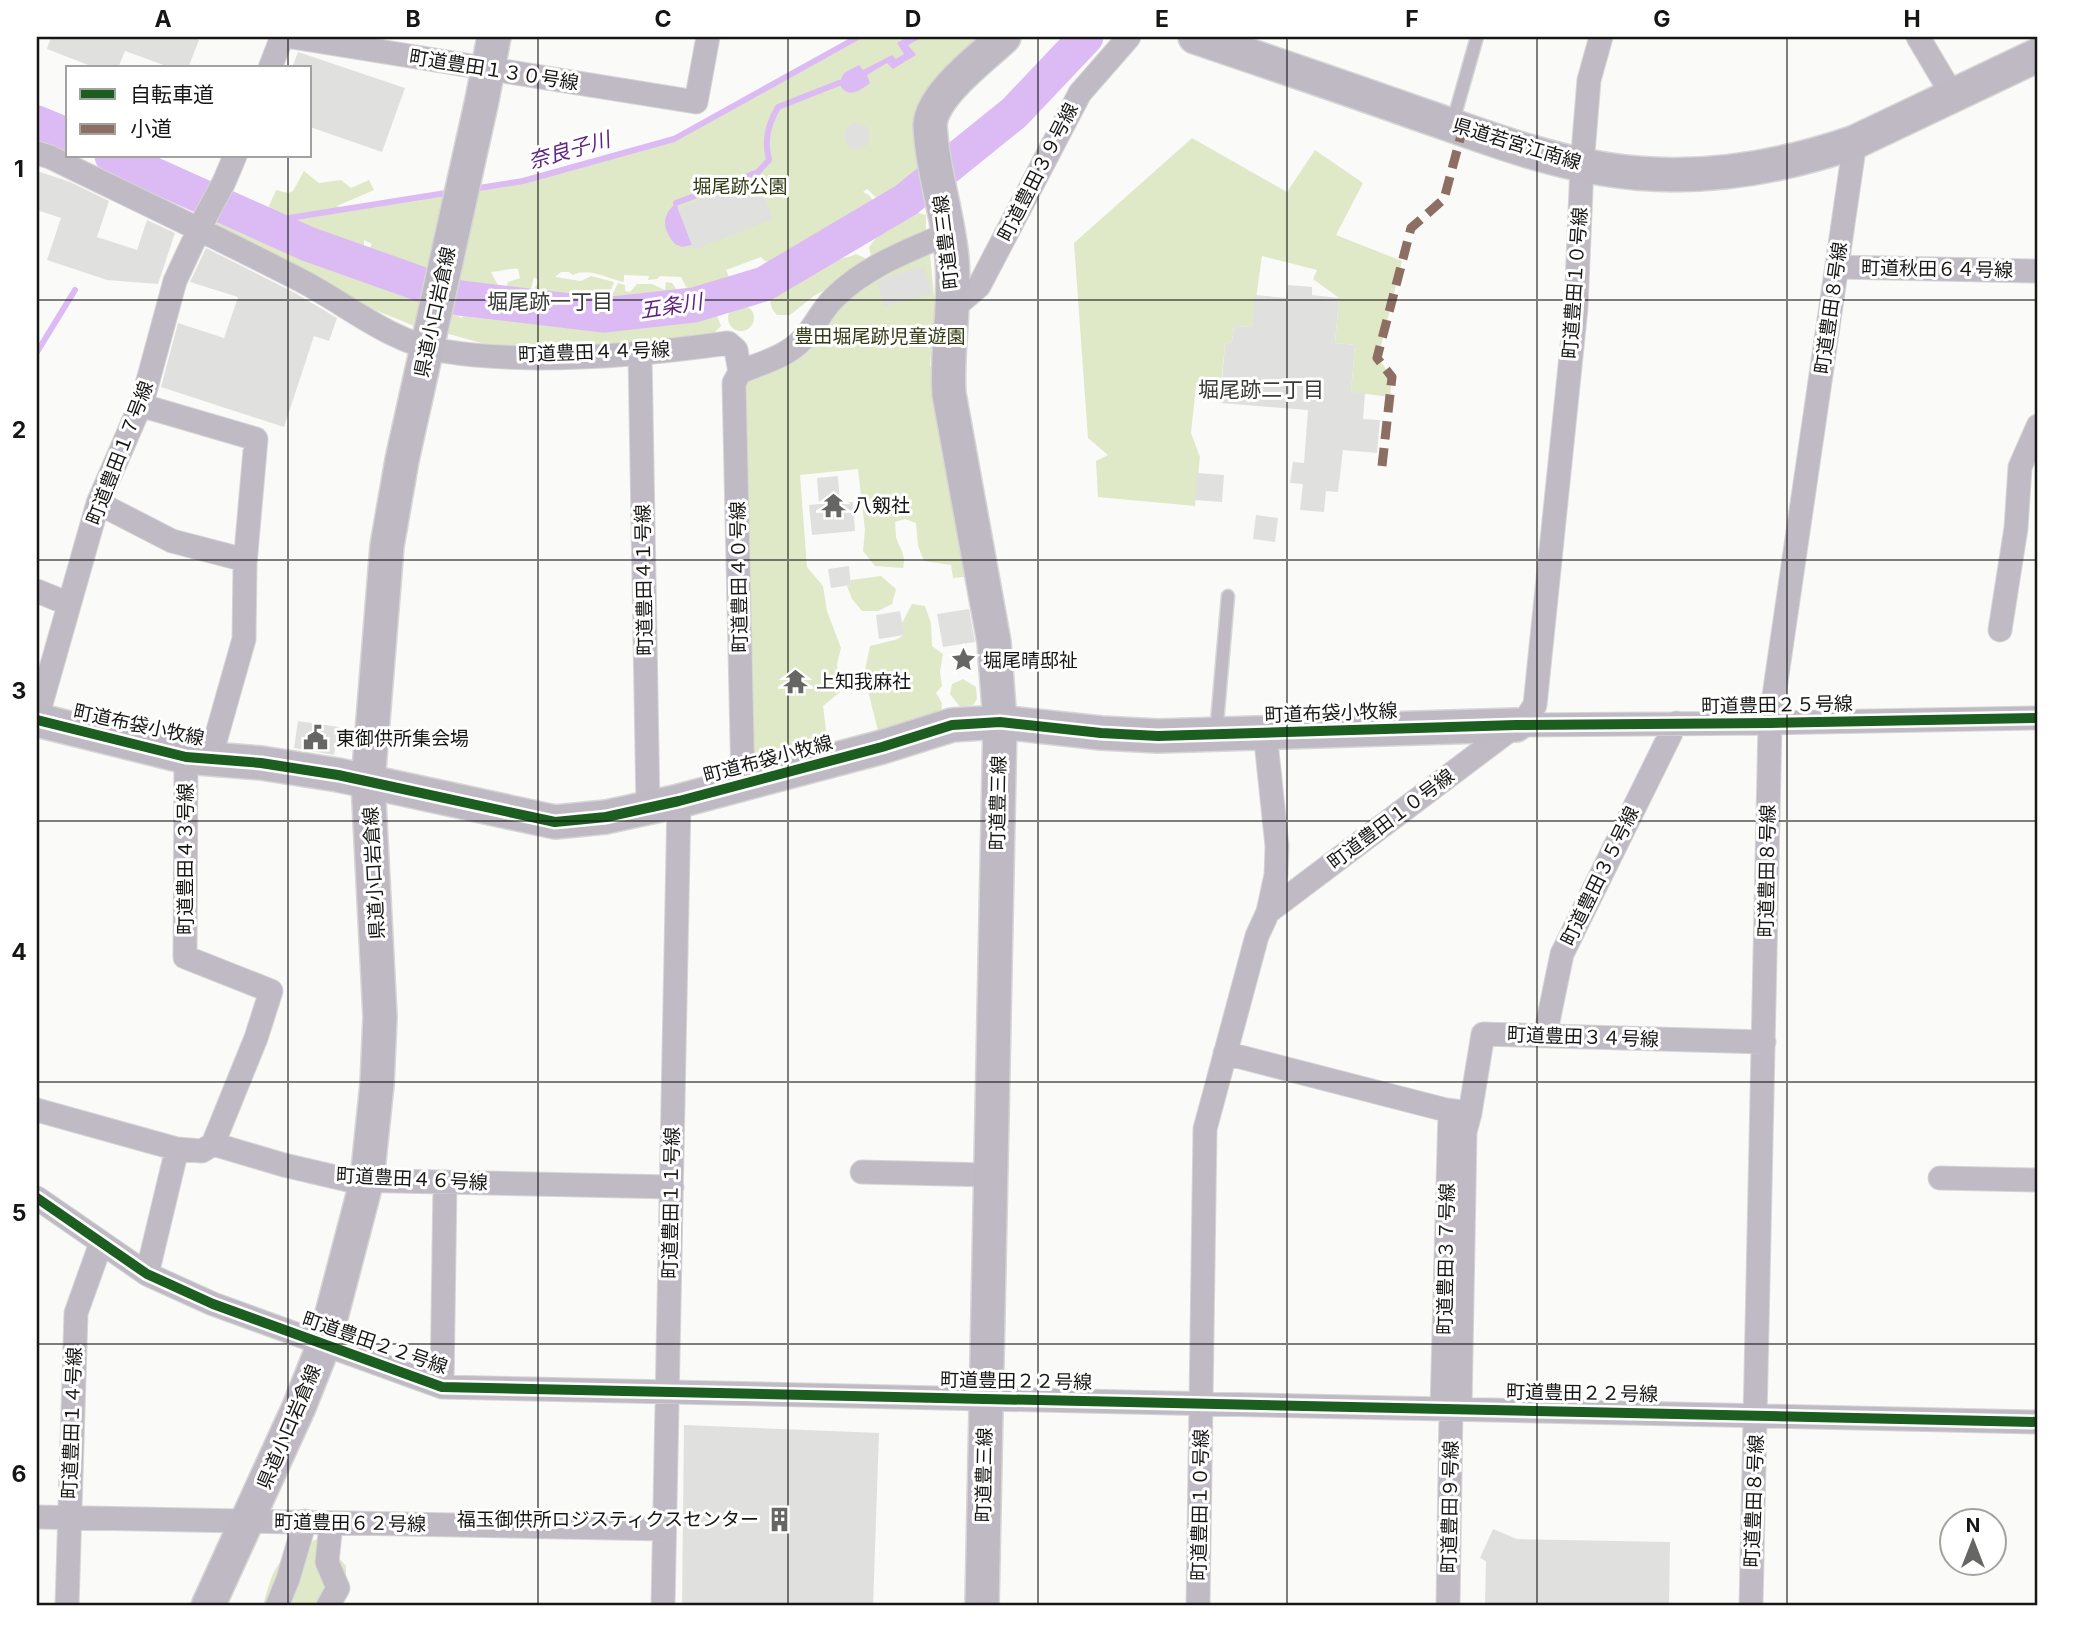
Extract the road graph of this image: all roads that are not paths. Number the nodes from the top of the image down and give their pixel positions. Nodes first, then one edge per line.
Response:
1 (282, 37) edge
2 (292, 37) edge
3 (708, 37) edge
4 (1004, 37) edge
5 (1129, 37) edge
6 (1195, 37) edge
7 (1477, 37) edge
8 (1601, 37) edge
9 (1919, 37) edge
10 (491, 53) edge
11 (2038, 55) edge
12 (271, 66) edge
13 (1953, 96) junction
14 (1452, 125) junction
15 (1855, 142) junction
16 (37, 153) edge
17 (234, 158) edge
18 (1582, 165) junction
19 (947, 225) junction
20 (200, 227) junction
21 (1837, 267) junction
22 (2038, 271) edge
23 (952, 309) junction
24 (428, 342) junction
25 (639, 352) junction
26 (740, 372) junction
27 (140, 405) junction
28 (2038, 426) edge
29 (98, 503) junction
30 (245, 561) junction
31 (37, 592) edge
32 (1228, 596) dead end
33 (69, 604) junction
34 (2000, 630) dead end
35 (2038, 718) edge
36 (37, 719) edge
37 (1000, 722) junction
38 (1676, 723) junction
39 (1770, 723) junction
40 (1516, 724) junction
41 (1265, 733) junction
42 (1216, 734) junction
43 (198, 758) junction
44 (368, 782) junction
45 (743, 784) junction
46 (664, 804) junction
47 (1268, 912) junction
48 (1545, 1036) junction
49 (1763, 1042) junction
50 (1225, 1053) junction
51 (37, 1110) edge
52 (1460, 1112) junction
53 (212, 1144) junction
54 (177, 1149) junction
55 (862, 1172) dead end
56 (990, 1175) junction
57 (1940, 1178) dead end
58 (367, 1180) junction
59 (2038, 1180) edge
60 (445, 1182) junction
61 (672, 1187) junction
62 (37, 1198) edge
63 (101, 1243) junction
64 (147, 1274) junction
65 (324, 1344) junction
66 (442, 1387) junction
67 (667, 1391) junction
68 (985, 1398) junction
69 (1202, 1402) junction
70 (1451, 1408) junction
71 (1756, 1414) junction
72 (2038, 1422) edge
73 (37, 1517) edge
74 (69, 1517) junction
75 (248, 1520) junction
76 (305, 1521) junction
77 (331, 1523) junction
78 (664, 1529) junction
79 (67, 1606) edge
80 (208, 1606) edge
81 (277, 1606) edge
82 (328, 1606) edge
83 (663, 1606) edge
84 (982, 1606) edge
85 (1198, 1606) edge
86 (1448, 1606) edge
87 (1751, 1606) edge

1 - 12 street
2 - 10 street, 町道豊田１３０号線
3 - 10 street, 町道豊田１３０号線
4 - 19 street, 町道豊三線
5 - 23 street, 町道豊田３９号線
6 - 14 street, 県道若宮江南線
7 - 14 lane
8 - 18 street, 町道豊田１０号線
9 - 13 street
10 - 24 street, 県道小口岩倉線
11 - 13 street, 県道若宮江南線
13 - 15 street, 県道若宮江南線
14 - 18 street, 県道若宮江南線
15 - 18 street, 県道若宮江南線
15 - 21 street, 町道豊田８号線
16 - 20 street, 町道豊田４４号線
17 - 20 street, 町道豊田１７号線
18 - 40 street, 町道豊田１０号線
19 - 23 street, 町道豊三線
19 - 26 street
20 - 24 street, 町道豊田４４号線
20 - 27 street, 町道豊田１７号線
21 - 22 street, 町道秋田６４号線
21 - 39 street, 町道豊田８号線
23 - 37 street, 町道豊三線
24 - 25 street, 町道豊田４４号線
24 - 44 street, 県道小口岩倉線
25 - 26 street, 町道豊田４４号線
25 - 46 street, 町道豊田４１号線
26 - 45 street, 町道豊田４０号線
27 - 29 street, 町道豊田１７号線
27 - 30 street, 町道豊田４３号線
28 - 34 street
29 - 30 street
29 - 33 street, 町道豊田１７号線
30 - 43 street, 町道豊田４３号線
31 - 33 street
32 - 42 lane
33 - 36 street, 町道豊田１７号線
35 - 39 street, 町道豊田２５号線
36 - 43 street, 町道布袋小牧線
37 - 42 street, 町道布袋小牧線
37 - 45 street, 町道布袋小牧線
37 - 56 street, 町道豊三線
38 - 39 street, 町道豊田２５号線
38 - 40 street, 町道豊田２５号線
38 - 48 street, 町道豊田３５号線
39 - 49 street, 町道豊田８号線
40 - 41 street, 町道布袋小牧線
40 - 47 street, 町道豊田１０号線
41 - 42 street, 町道布袋小牧線
41 - 47 street
43 - 44 street, 町道布袋小牧線
43 - 53 street, 町道豊田４３号線
44 - 46 street, 町道布袋小牧線
44 - 58 street, 県道小口岩倉線
45 - 46 street, 町道布袋小牧線
46 - 61 street, 町道豊田１１号線
47 - 50 street, 町道豊田１０号線
48 - 49 street, 町道豊田３４号線
48 - 52 street, 町道豊田３４号線
49 - 71 street, 町道豊田８号線
50 - 52 street
50 - 69 street, 町道豊田１０号線
51 - 54 street, 町道豊田４６号線
52 - 70 street, 町道豊田３７号線
53 - 54 street, 町道豊田４６号線
53 - 58 street, 町道豊田４６号線
54 - 64 street
55 - 56 street
56 - 68 street, 町道豊三線
57 - 59 street
58 - 60 street, 町道豊田４６号線
58 - 65 street, 県道小口岩倉線
60 - 61 street, 町道豊田４６号線
60 - 66 street
61 - 67 street, 町道豊田１１号線
62 - 63 street, 町道豊田２２号線
63 - 64 street, 町道豊田２２号線
63 - 74 street, 町道豊田１４号線
64 - 65 street, 町道豊田２２号線
65 - 66 street, 町道豊田２２号線
65 - 75 street, 県道小口岩倉線
66 - 67 street, 町道豊田２２号線
67 - 68 street, 町道豊田２２号線
67 - 78 street, 町道豊田１１号線
68 - 69 street, 町道豊田２２号線
68 - 84 street, 町道豊三線
69 - 70 street, 町道豊田２２号線
69 - 85 street, 町道豊田１０号線
70 - 71 street, 町道豊田２２号線
70 - 86 street, 町道豊田９号線
71 - 72 street, 町道豊田２２号線
71 - 87 street, 町道豊田８号線
73 - 74 street, 町道豊田６２号線
74 - 75 street, 町道豊田６２号線
74 - 79 street, 町道豊田１４号線
75 - 76 street, 町道豊田６２号線
75 - 80 street, 県道小口岩倉線
76 - 77 street, 町道豊田６２号線
76 - 81 street
77 - 78 street, 町道豊田６２号線
77 - 82 street
78 - 83 street, 町道豊田１１号線

